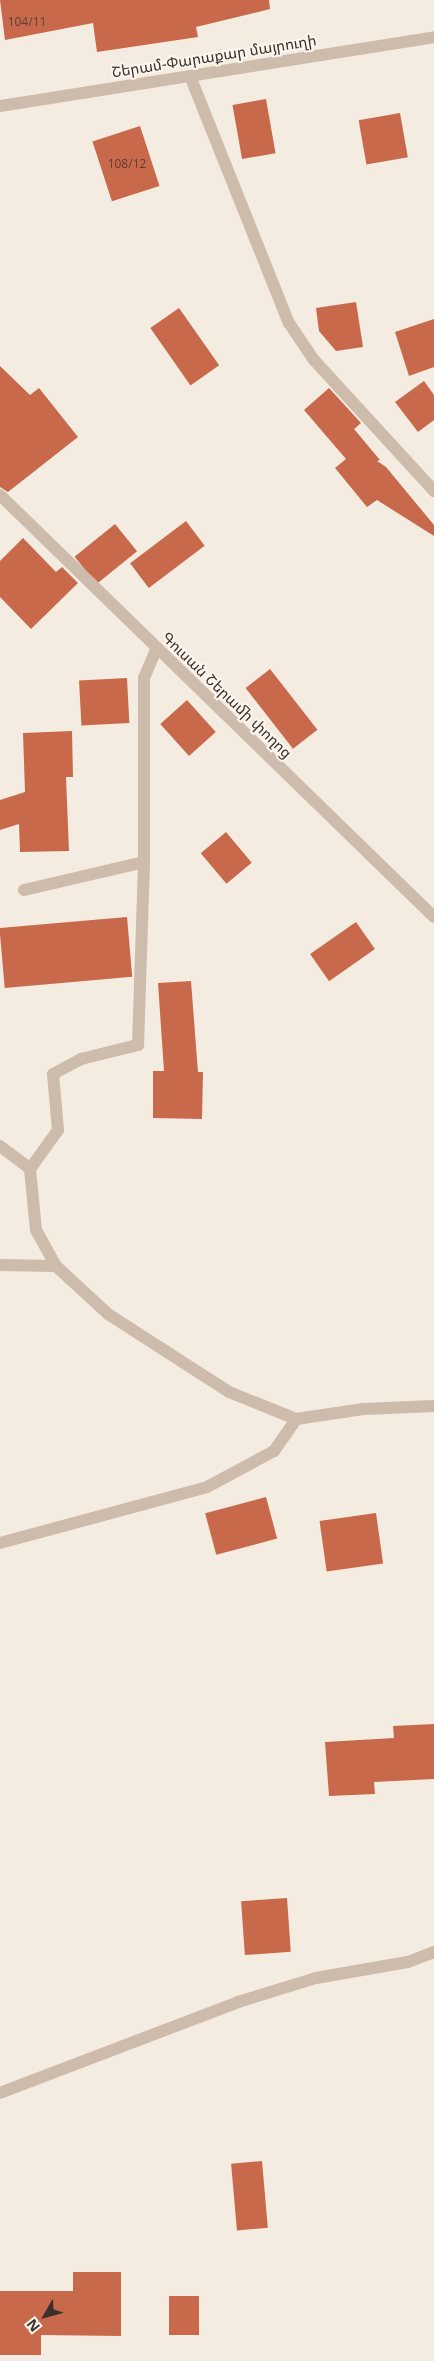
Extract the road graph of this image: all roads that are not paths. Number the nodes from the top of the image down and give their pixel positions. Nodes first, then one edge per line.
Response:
1 (434, 37) edge
2 (190, 76) junction
3 (0, 106) edge
4 (434, 491) edge
5 (0, 495) edge
6 (156, 650) junction
7 (144, 862) junction
8 (24, 890) dead end
9 (434, 916) edge
10 (0, 1146) edge
11 (30, 1169) junction
12 (0, 1265) edge
13 (56, 1266) junction
14 (434, 1406) edge
15 (296, 1419) junction
16 (0, 1543) edge
17 (434, 1952) edge
18 (0, 2093) edge

1 - 2 street, Շերամ-Փարաքար մայրուղի
2 - 3 street, Շերամ-Փարաքար մայրուղի
2 - 4 street
5 - 6 street, Գուսան Շերամի փողոց
6 - 7 street
6 - 9 street, Գուսան Շերամի փողոց
7 - 8 street
7 - 11 street
10 - 11 street
11 - 13 street
12 - 13 street
13 - 15 street
14 - 15 street
15 - 16 street
17 - 18 street

